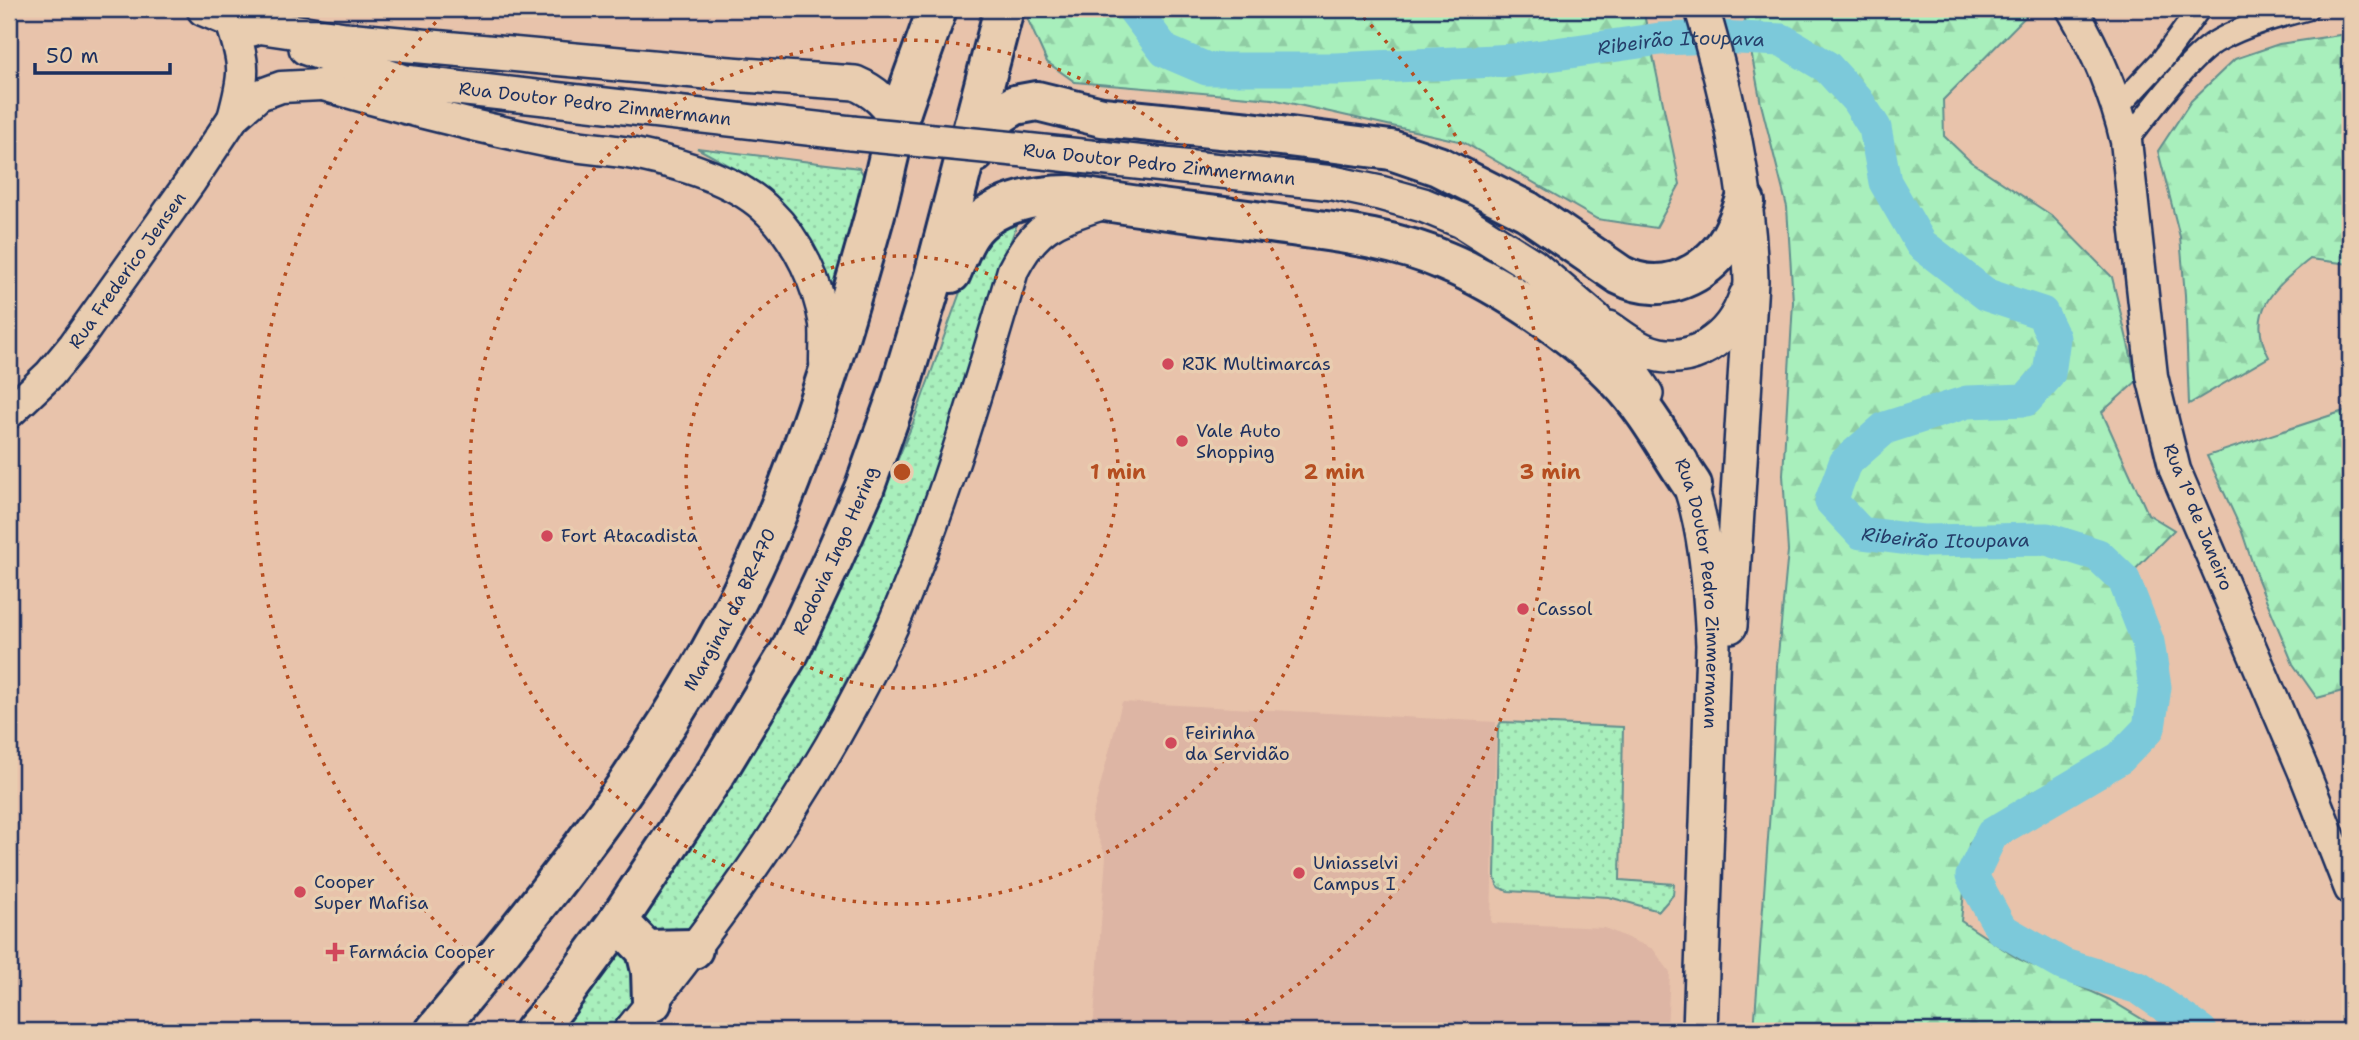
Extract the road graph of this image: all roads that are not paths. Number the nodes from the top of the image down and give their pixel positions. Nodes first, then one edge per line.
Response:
1 (937, 9) edge
2 (1004, 9) edge
3 (1702, 9) edge
4 (2072, 9) edge
5 (2199, 9) edge
6 (2307, 9) edge
7 (217, 15) edge
8 (404, 82) junction
9 (323, 85) junction
10 (2118, 107) junction
11 (233, 118) junction
12 (898, 123) junction
13 (2126, 141) junction
14 (958, 185) junction
15 (1109, 202) junction
16 (1745, 202) junction
17 (1751, 281) junction
18 (1595, 319) junction
19 (827, 372) junction
20 (901, 385) junction
21 (9, 412) edge
22 (1692, 485) junction
23 (1708, 788) junction
24 (2348, 873) edge
25 (618, 921) junction
26 (693, 949) junction
27 (646, 950) junction
28 (640, 1017) edge
29 (435, 1031) edge
30 (534, 1031) edge
31 (1700, 1031) edge

1 - 12 highway, Marginal da BR-470
2 - 14 highway, Rodovia Ingo Hering
3 - 16 main road, Rua Doutor Pedro Zimmermann
4 - 10 street, Rua 1º de Janeiro
5 - 10 street
6 - 13 street
7 - 8 main road, Rua Doutor Pedro Zimmermann
7 - 11 street, Rua Frederico Jensen
7 - 12 main road
8 - 9 street, Rua Frederico Jensen
8 - 18 main road, Rua Doutor Pedro Zimmermann, bridge
9 - 11 street, Rua Frederico Jensen
9 - 19 street
10 - 13 street, Rua 1º de Janeiro
11 - 21 street, Rua Frederico Jensen
12 - 19 highway, Marginal da BR-470
13 - 24 street, Rua 1º de Janeiro
14 - 16 highway
14 - 20 highway, Rodovia Ingo Hering
15 - 20 highway
15 - 22 highway
15 - 26 street
16 - 17 main road, Rua Doutor Pedro Zimmermann
17 - 18 main road
17 - 23 main road, Rua Doutor Pedro Zimmermann
18 - 22 main road, Rua Doutor Pedro Zimmermann
19 - 29 highway, Marginal da BR-470
20 - 25 highway, Rodovia Ingo Hering
22 - 23 main road, Rua Doutor Pedro Zimmermann
23 - 31 main road, Rua Doutor Pedro Zimmermann
25 - 27 highway
25 - 30 highway, Rodovia Ingo Hering
26 - 27 highway
26 - 28 street
27 - 28 highway

